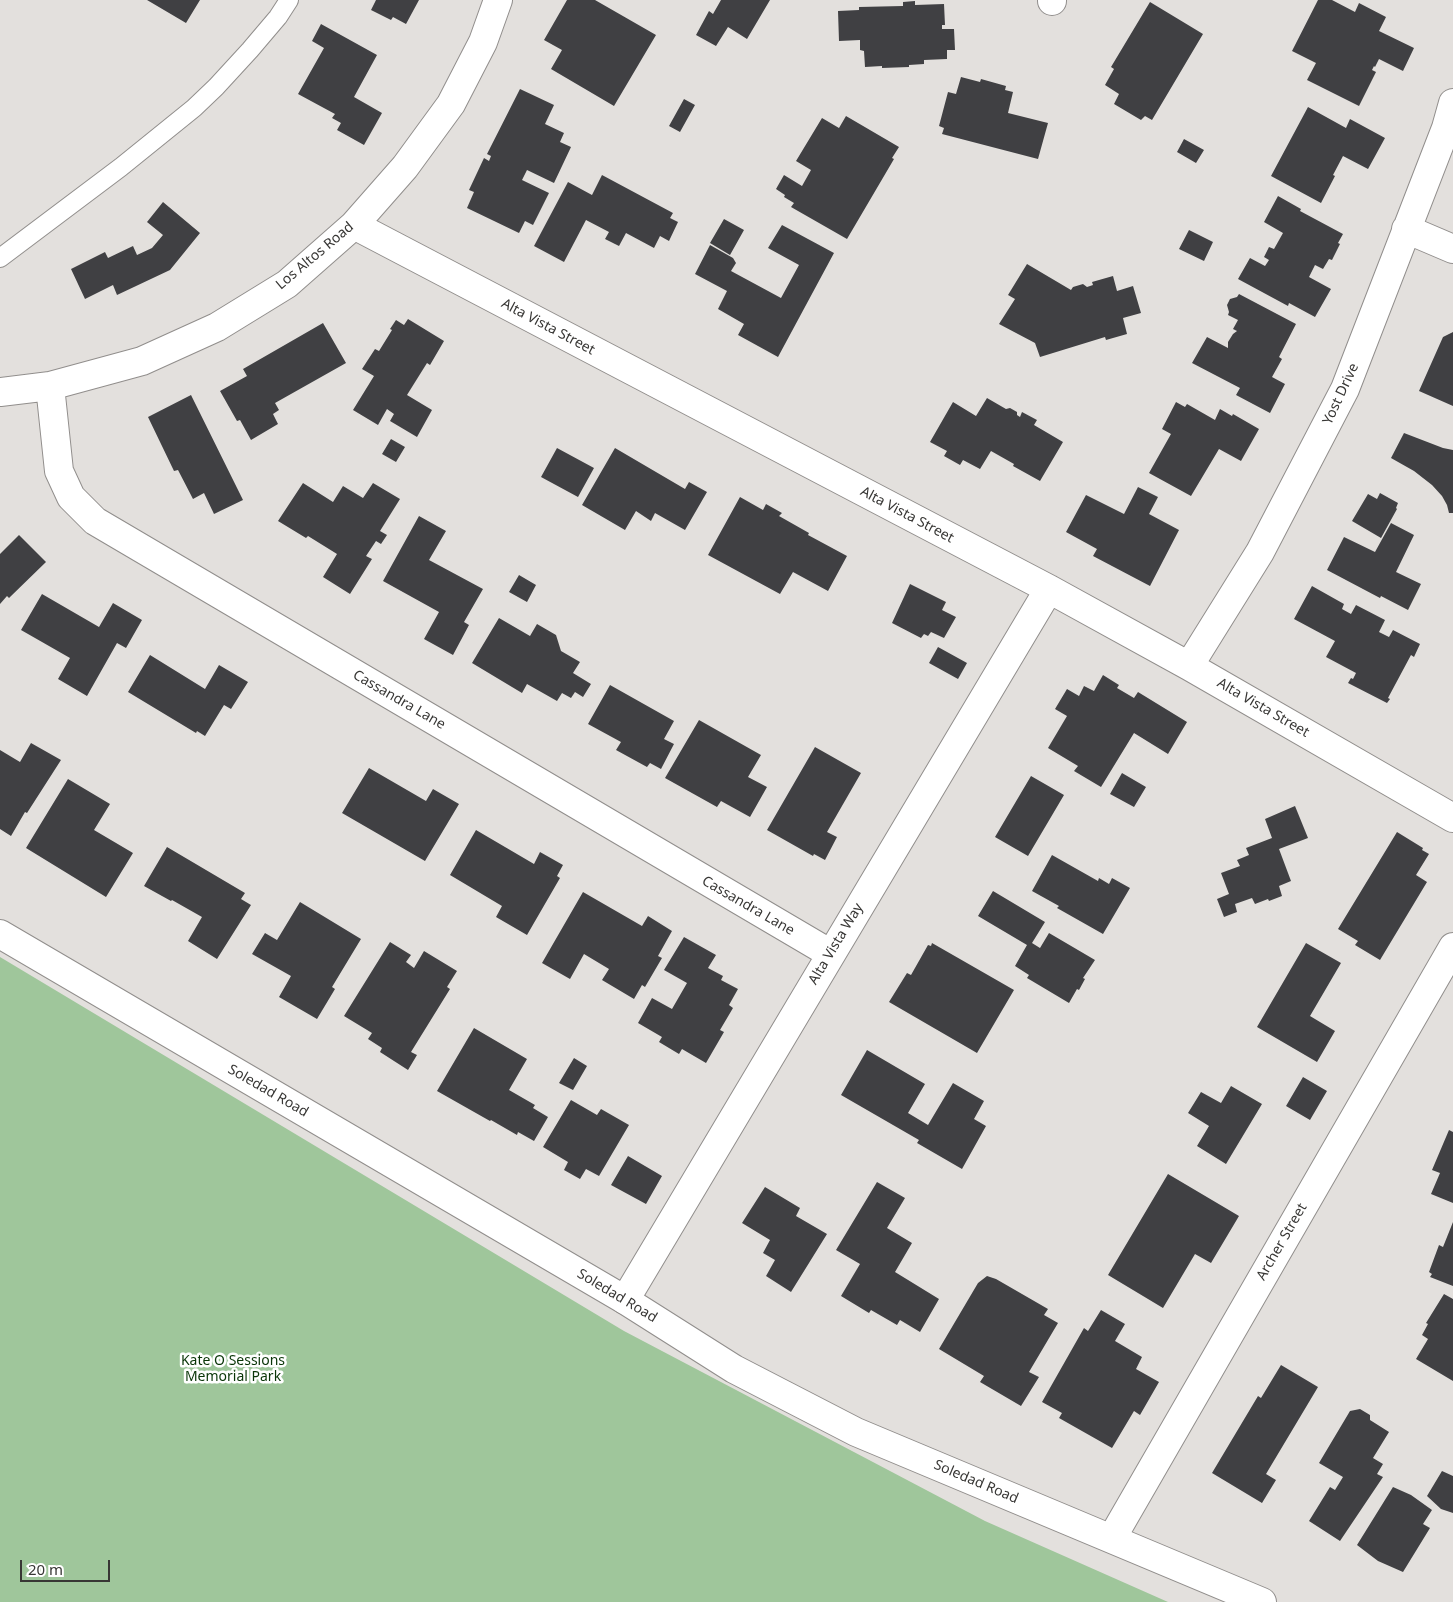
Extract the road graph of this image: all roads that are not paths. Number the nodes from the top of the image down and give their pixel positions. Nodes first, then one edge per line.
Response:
1 (288, 0) edge
2 (498, 0) edge
3 (1453, 103) edge
4 (354, 224) junction
5 (1406, 229) junction
6 (1453, 249) edge
7 (0, 258) edge
8 (50, 386) junction
9 (0, 392) edge
10 (1049, 590) junction
11 (1189, 666) junction
12 (1453, 818) edge
13 (0, 934) edge
14 (1453, 947) edge
15 (830, 954) junction
16 (625, 1300) junction
17 (1112, 1538) junction
18 (1262, 1602) edge

1 - 7 lane
2 - 4 street, Los Altos Road
3 - 5 street, Yost Drive
4 - 8 street, Los Altos Road
4 - 10 street, Alta Vista Street
5 - 6 street
5 - 11 street, Yost Drive
8 - 9 street, Los Altos Road
8 - 15 street, Cassandra Lane
10 - 11 street, Alta Vista Street
10 - 15 street, Alta Vista Way
11 - 12 street, Alta Vista Street
13 - 16 street, Soledad Road
14 - 17 street, Archer Street
15 - 16 street, Alta Vista Way
16 - 17 street, Soledad Road
17 - 18 street, Soledad Road

